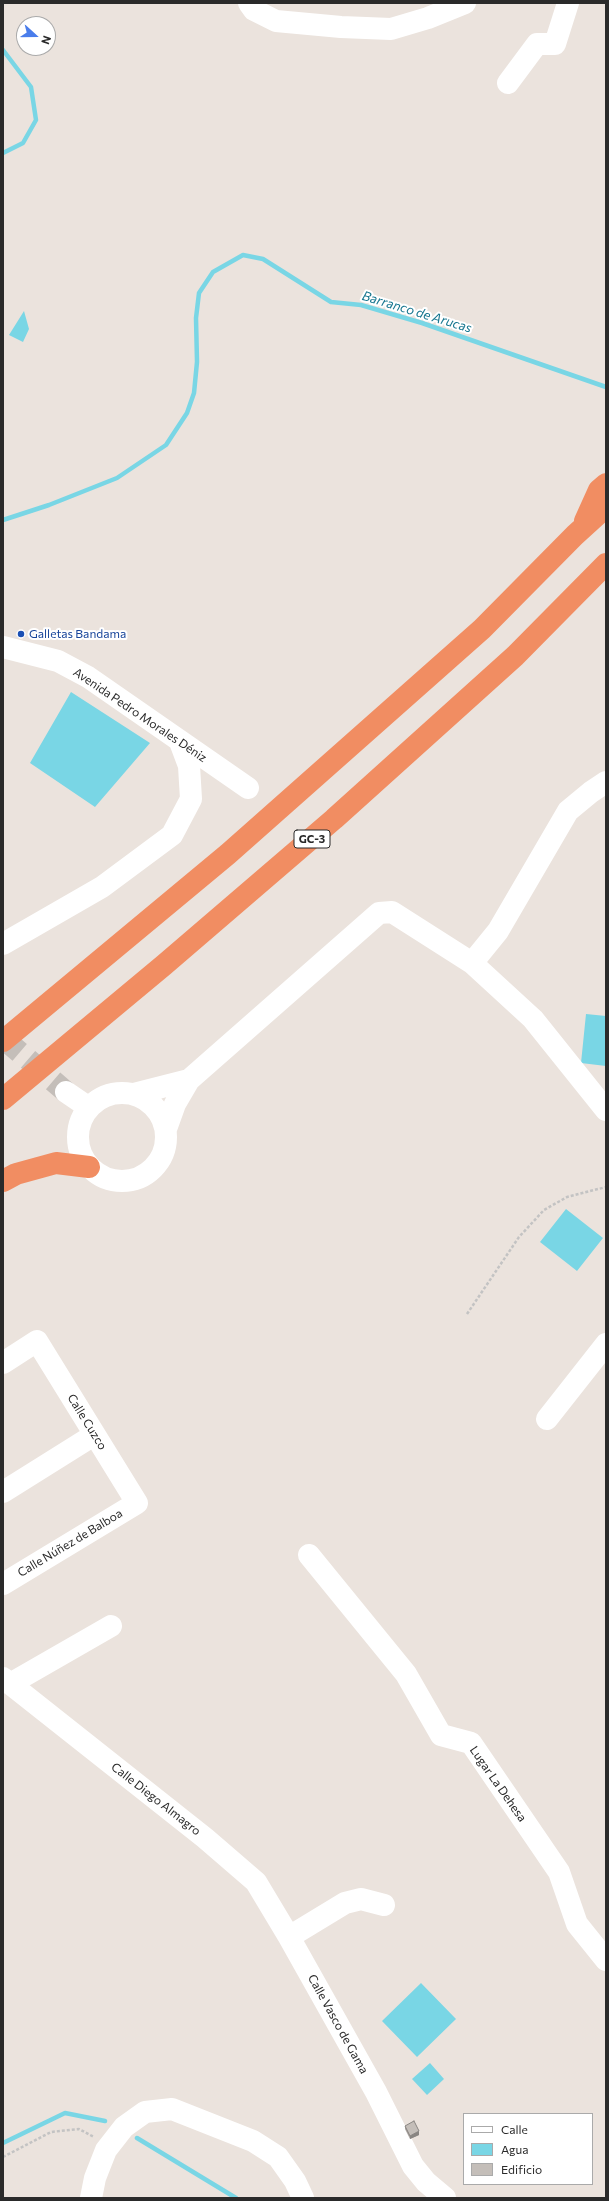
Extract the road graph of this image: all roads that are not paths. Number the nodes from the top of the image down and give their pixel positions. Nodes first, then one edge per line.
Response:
1 (249, 3) edge
2 (465, 3) edge
3 (568, 3) edge
4 (508, 84) dead end
5 (606, 484) edge
6 (606, 507) edge
7 (578, 532) junction
8 (606, 564) edge
9 (3, 647) edge
10 (180, 742) junction
11 (606, 782) edge
12 (248, 788) dead end
13 (7, 939) edge
14 (472, 963) junction
15 (3, 1041) edge
16 (189, 1080) junction
17 (66, 1092) tunnel mouth
18 (134, 1094) junction
19 (3, 1099) edge
20 (88, 1107) junction
21 (606, 1110) edge
22 (166, 1129) junction
23 (89, 1167) junction
24 (3, 1181) edge
25 (606, 1344) edge
26 (3, 1363) edge
27 (547, 1419) dead end
28 (94, 1435) junction
29 (3, 1492) edge
30 (137, 1503) joint
31 (309, 1555) dead end
32 (3, 1584) edge
33 (111, 1626) dead end
34 (6, 1681) edge
35 (384, 1905) dead end
36 (290, 1937) junction
37 (606, 1960) edge
38 (91, 2198) edge
39 (303, 2198) edge
40 (445, 2198) edge

1 - 2 street
3 - 4 street
5 - 7 highway
6 - 7 highway
7 - 15 highway
8 - 19 highway, GC-3
9 - 10 street, Avenida Pedro Morales Déniz
10 - 12 street, Avenida Pedro Morales Déniz
10 - 13 street
11 - 14 street
14 - 16 street
14 - 21 street
16 - 18 street
16 - 22 street
17 - 20 street
18 - 20 street
18 - 22 street
20 - 23 street
22 - 23 street
23 - 24 highway
25 - 27 street
26 - 28 street, Calle Cuzco
28 - 29 street
28 - 30 street, Calle Cuzco
30 - 32 street, Calle Núñez de Balboa
31 - 37 street, Lugar La Dehesa
33 - 34 street
34 - 36 street, Calle Diego Almagro
35 - 36 street
36 - 40 street, Calle Vasco de Gama
38 - 39 street

